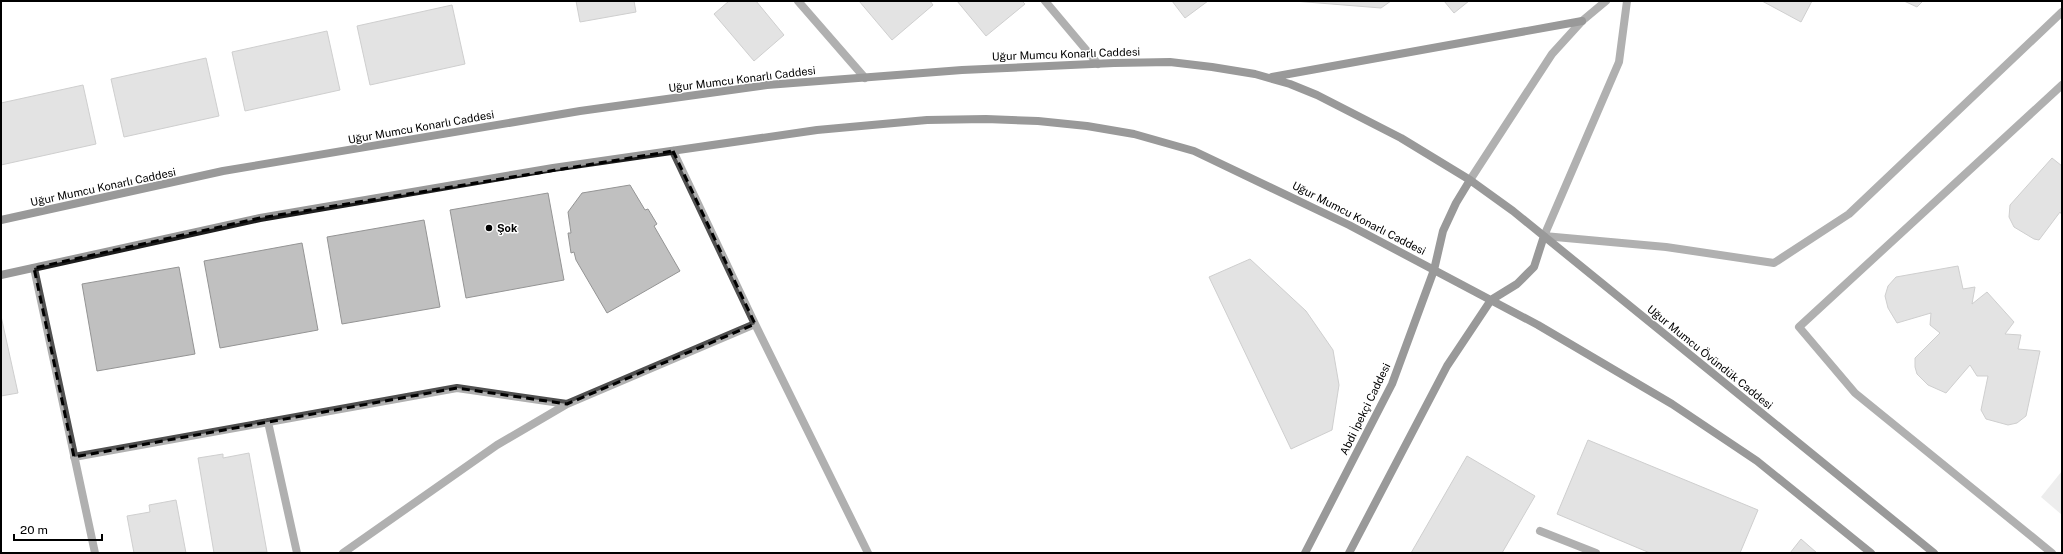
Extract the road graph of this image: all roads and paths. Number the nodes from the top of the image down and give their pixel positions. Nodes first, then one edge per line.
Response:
1 (798, 1) edge
2 (1045, 1) edge
3 (1606, 1) edge
4 (1627, 1) edge
5 (2062, 12) edge
6 (1582, 21) junction
7 (1098, 64) junction
8 (865, 78) junction
9 (1268, 78) junction
10 (2062, 85) edge
11 (673, 151) junction
12 (1470, 180) junction
13 (1, 220) edge
14 (1544, 236) junction
15 (34, 268) junction
16 (1434, 270) junction
17 (1, 275) edge
18 (1491, 300) junction
19 (755, 324) junction
20 (567, 404) junction
21 (268, 422) junction
22 (74, 457) junction
23 (1540, 531) dead end
24 (95, 553) edge
25 (297, 553) edge
26 (343, 553) edge
27 (868, 553) edge
28 (1305, 553) edge
29 (1349, 553) edge
30 (1596, 553) edge
31 (1871, 553) edge
32 (1934, 553) edge
33 (2052, 553) edge

1 - 8 street
2 - 7 street
3 - 6 street
4 - 14 street
5 - 14 street
6 - 9 street
6 - 12 street
7 - 8 street, Uğur Mumcu Konarlı Caddesi
7 - 9 street, Uğur Mumcu Konarlı Caddesi
8 - 13 street, Uğur Mumcu Konarlı Caddesi
9 - 12 street, Uğur Mumcu Konarlı Caddesi
10 - 33 street
11 - 15 street, Uğur Mumcu Konarlı Caddesi
11 - 16 street, Uğur Mumcu Konarlı Caddesi
11 - 19 street
12 - 14 street, Uğur Mumcu Övündük Caddesi
12 - 16 street, Abdi İpekçi Caddesi
14 - 18 street
14 - 32 street, Uğur Mumcu Övündük Caddesi
15 - 17 street, Uğur Mumcu Konarlı Caddesi
15 - 22 street
16 - 18 street
16 - 28 street, Abdi İpekçi Caddesi
18 - 29 street
18 - 31 street
19 - 20 street
19 - 27 street
20 - 21 street
20 - 26 street
21 - 22 street
21 - 25 street
22 - 24 street
23 - 30 street

